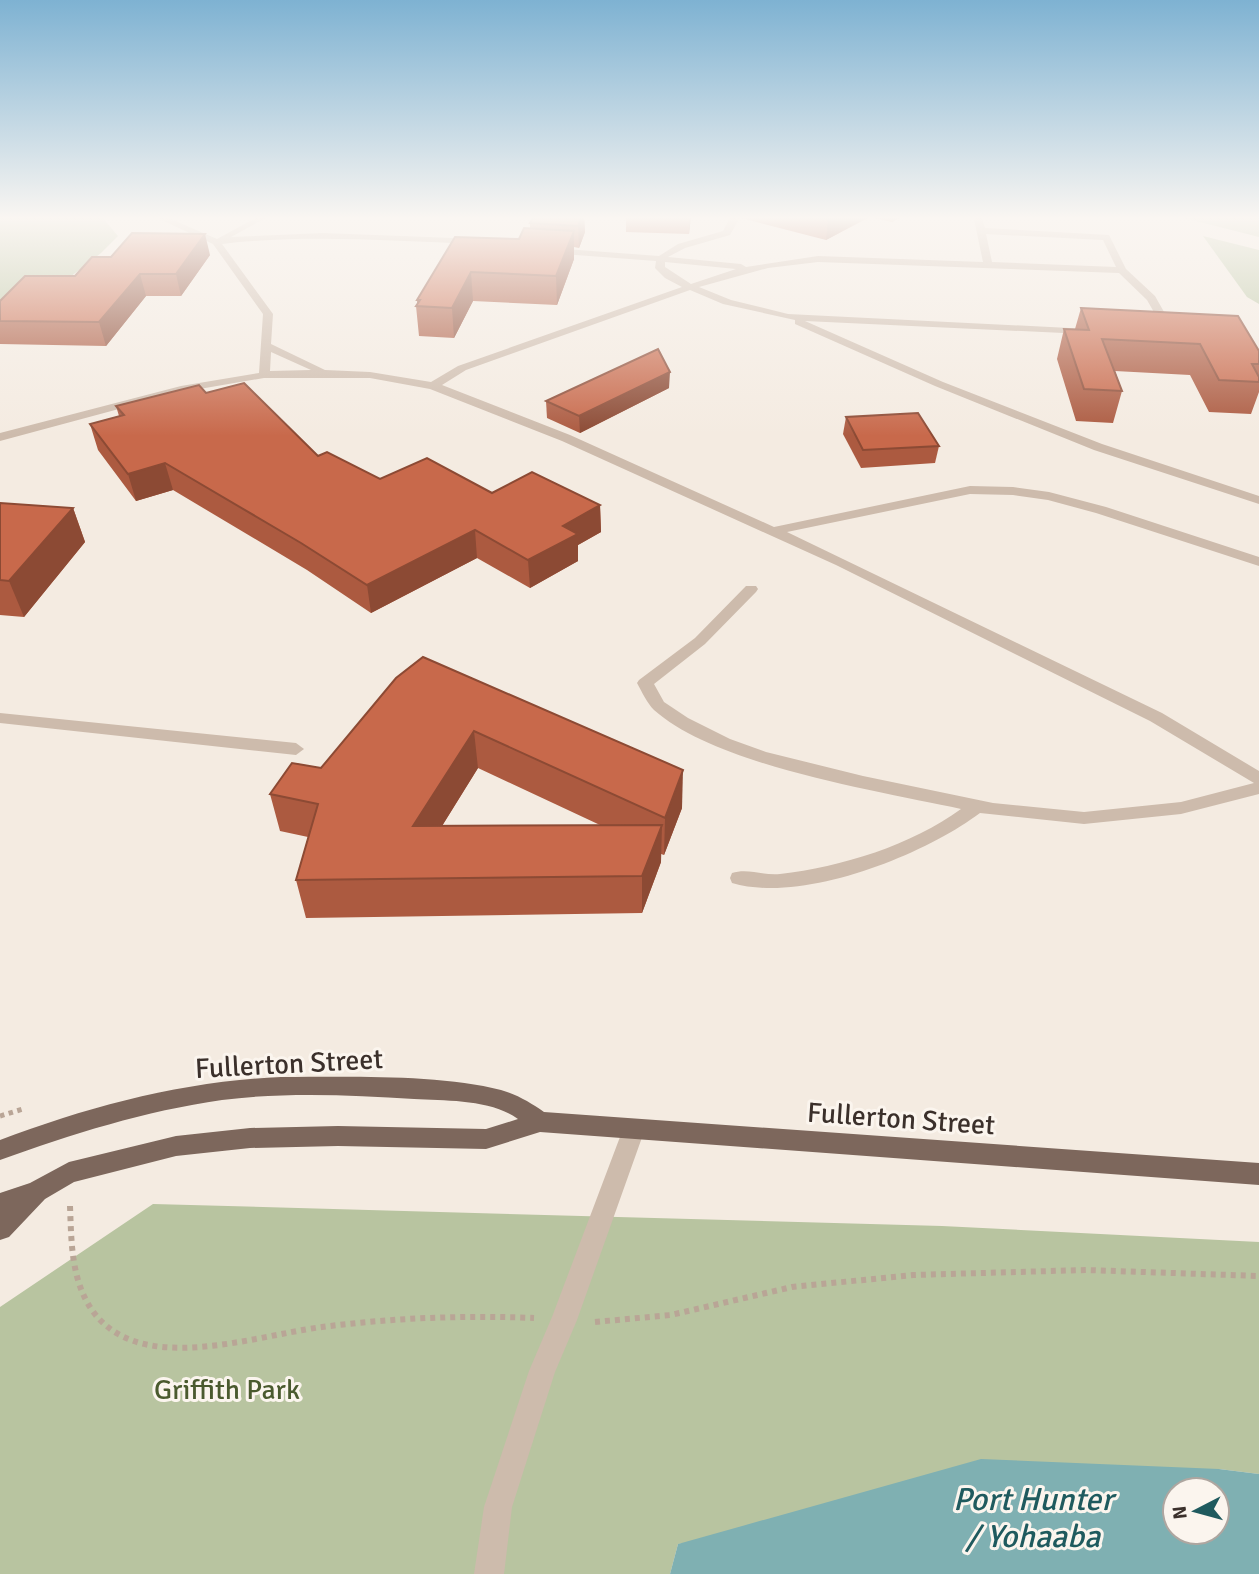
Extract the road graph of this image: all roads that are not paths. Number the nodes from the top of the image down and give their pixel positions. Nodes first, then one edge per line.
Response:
1 (250, 289) edge
2 (683, 289) edge
3 (696, 289) edge
4 (1143, 289) edge
5 (788, 317) junction
6 (1091, 332) edge
7 (1159, 335) edge
8 (266, 346) junction
9 (326, 373) junction
10 (264, 375) junction
11 (433, 386) junction
12 (0, 437) edge
13 (1259, 500) edge
14 (774, 531) junction
15 (1259, 562) edge
16 (751, 589) dead end
17 (0, 718) edge
18 (296, 749) dead end
19 (1259, 779) edge
20 (1259, 788) edge
21 (977, 806) junction
22 (739, 878) dead end
23 (540, 1122) junction
24 (634, 1129) junction
25 (0, 1150) edge
26 (1259, 1174) edge
27 (37, 1191) junction
28 (0, 1204) edge
29 (0, 1229) edge
30 (489, 1574) edge

1 - 8 lane
2 - 11 lane
3 - 5 lane
4 - 7 lane
5 - 6 lane
5 - 13 lane
8 - 9 lane
8 - 10 lane
9 - 10 lane
9 - 11 lane
10 - 12 lane
11 - 14 lane
14 - 15 lane
14 - 19 lane
16 - 21 lane
17 - 18 lane
20 - 21 lane
21 - 22 lane
23 - 24 main road, Fullerton Street
23 - 25 main road, Fullerton Street
23 - 27 main road, Fullerton Street
24 - 26 main road, Fullerton Street
24 - 30 lane
27 - 28 main road, Fullerton Street
27 - 29 main road

